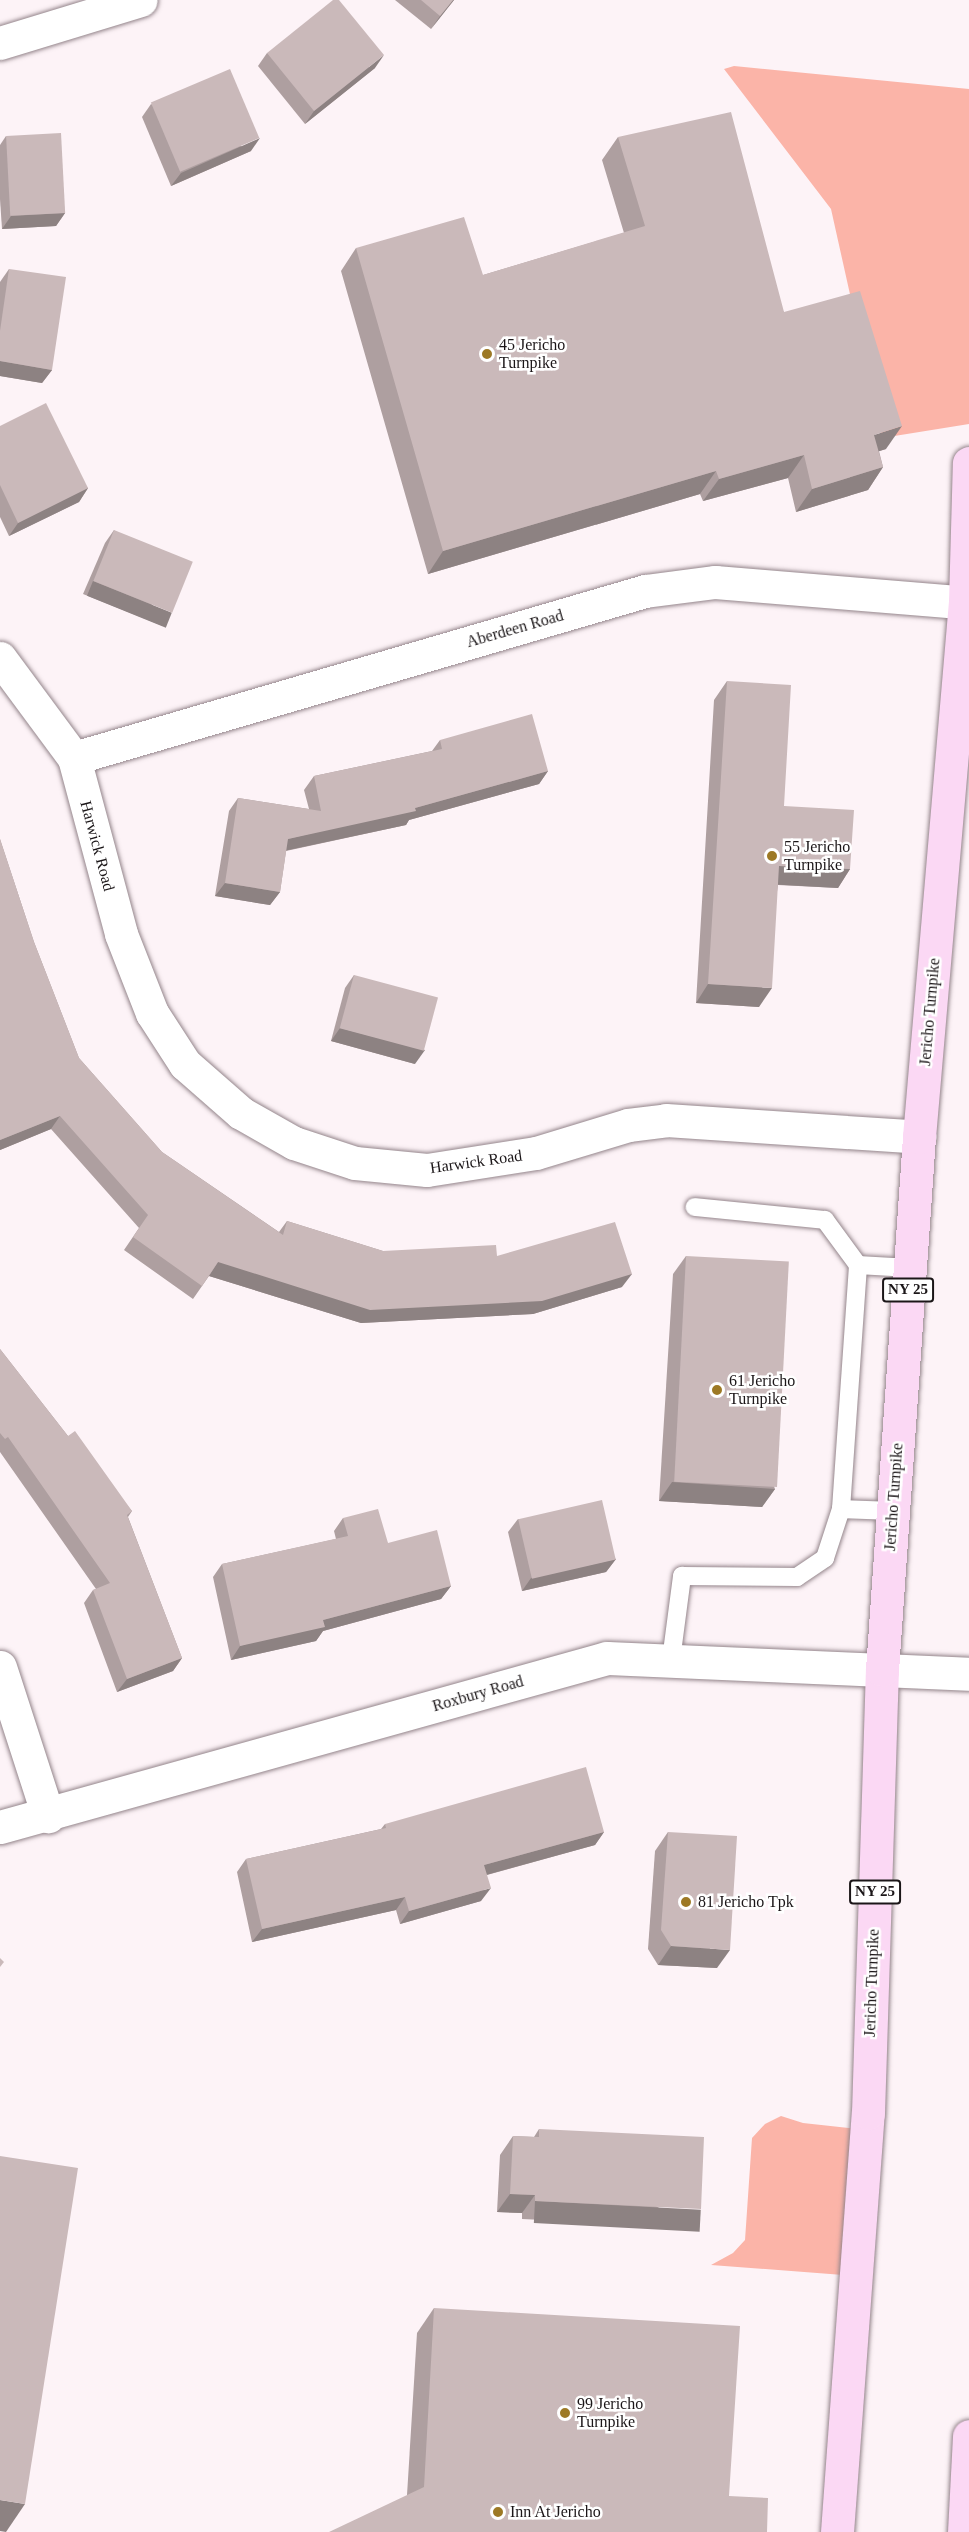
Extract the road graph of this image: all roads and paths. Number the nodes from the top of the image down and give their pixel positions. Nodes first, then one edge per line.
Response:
1 (141, 0) edge
2 (0, 43) edge
3 (969, 463) edge
4 (967, 602) edge
5 (0, 658) edge
6 (74, 758) junction
7 (919, 1137) junction
8 (696, 1207) dead end
9 (858, 1265) junction
10 (910, 1268) junction
11 (841, 1509) junction
12 (892, 1511) junction
13 (671, 1659) junction
14 (0, 1666) edge
15 (882, 1670) junction
16 (969, 1674) edge
17 (48, 1816) junction
18 (0, 1827) edge
19 (969, 2436) edge
20 (837, 2532) edge
21 (964, 2532) edge

1 - 2 street
3 - 4 main road, Jericho Turnpike / NY 25
4 - 6 street, Aberdeen Road
4 - 7 main road, Jericho Turnpike / NY 25
5 - 6 street, Harwick Road
6 - 7 street, Harwick Road
7 - 10 main road, Jericho Turnpike / NY 25
8 - 9 lane
9 - 10 lane
9 - 11 lane
10 - 12 main road, Jericho Turnpike / NY 25
11 - 12 lane
11 - 13 lane
12 - 15 main road, Jericho Turnpike / NY 25
13 - 15 street, Roxbury Road
13 - 17 street, Roxbury Road
14 - 17 street
15 - 16 street, Roxbury Road
15 - 20 main road, Jericho Turnpike / NY 25
17 - 18 street, Roxbury Road
19 - 21 main road

